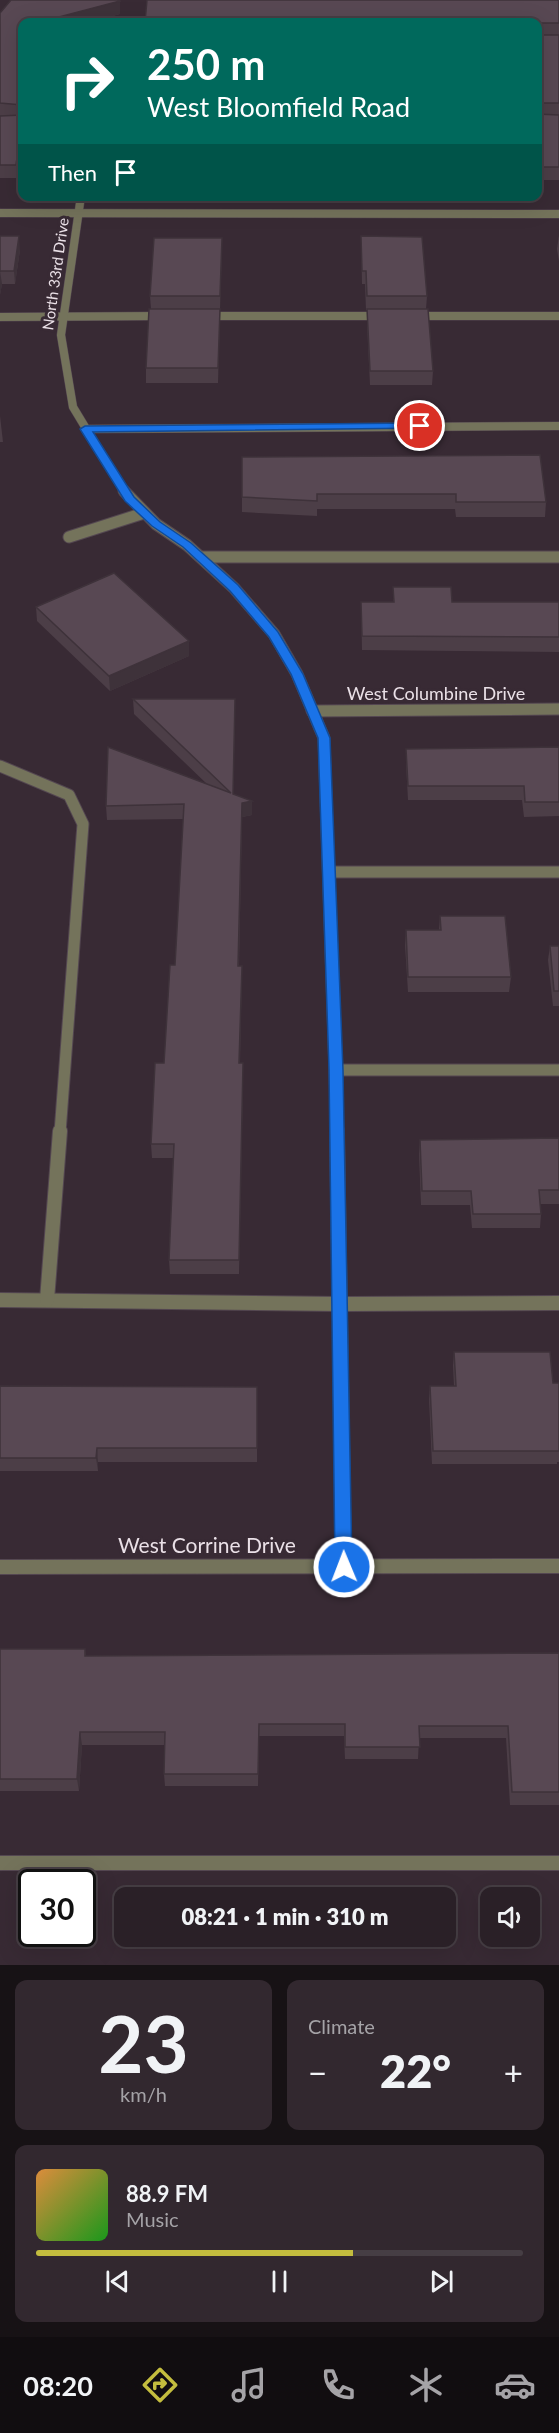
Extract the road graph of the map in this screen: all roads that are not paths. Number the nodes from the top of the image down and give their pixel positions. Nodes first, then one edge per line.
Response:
1 (80, 201) edge
2 (0, 213) edge
3 (79, 213) junction
4 (559, 214) edge
5 (170, 316) edge
6 (194, 316) edge
7 (394, 316) edge
8 (406, 316) edge
9 (559, 316) edge
10 (0, 317) edge
11 (64, 317) junction
12 (559, 426) edge
13 (85, 429) junction
14 (144, 513) junction
15 (69, 537) dead end
16 (201, 557) junction
17 (559, 557) edge
18 (559, 710) edge
19 (312, 711) junction
20 (0, 766) edge
21 (331, 872) junction
22 (559, 872) edge
23 (336, 1070) junction
24 (559, 1070) edge
25 (0, 1300) edge
26 (47, 1300) junction
27 (559, 1303) edge
28 (340, 1304) junction
29 (559, 1566) edge
30 (0, 1567) edge
31 (344, 1567) junction
32 (0, 1863) edge
33 (559, 1863) edge

1 - 3 street, North 33rd Drive
2 - 3 street
3 - 4 street
3 - 11 street, North 33rd Drive
5 - 11 street
6 - 7 street
8 - 9 street
10 - 11 street
11 - 13 street, North 33rd Drive
12 - 13 street
13 - 14 street, North 33rd Drive
14 - 15 street
14 - 16 street, North 33rd Drive
16 - 17 street
16 - 19 street, North 33rd Drive
18 - 19 street, West Columbine Drive
19 - 21 street, North 33rd Drive
20 - 26 street
21 - 22 street
21 - 23 street, North 33rd Drive
23 - 24 street
23 - 28 street, North 33rd Drive
25 - 26 street
26 - 28 street
27 - 28 street
28 - 31 street, North 33rd Drive
29 - 31 street, West Corrine Drive
30 - 31 street, West Corrine Drive
32 - 33 street

